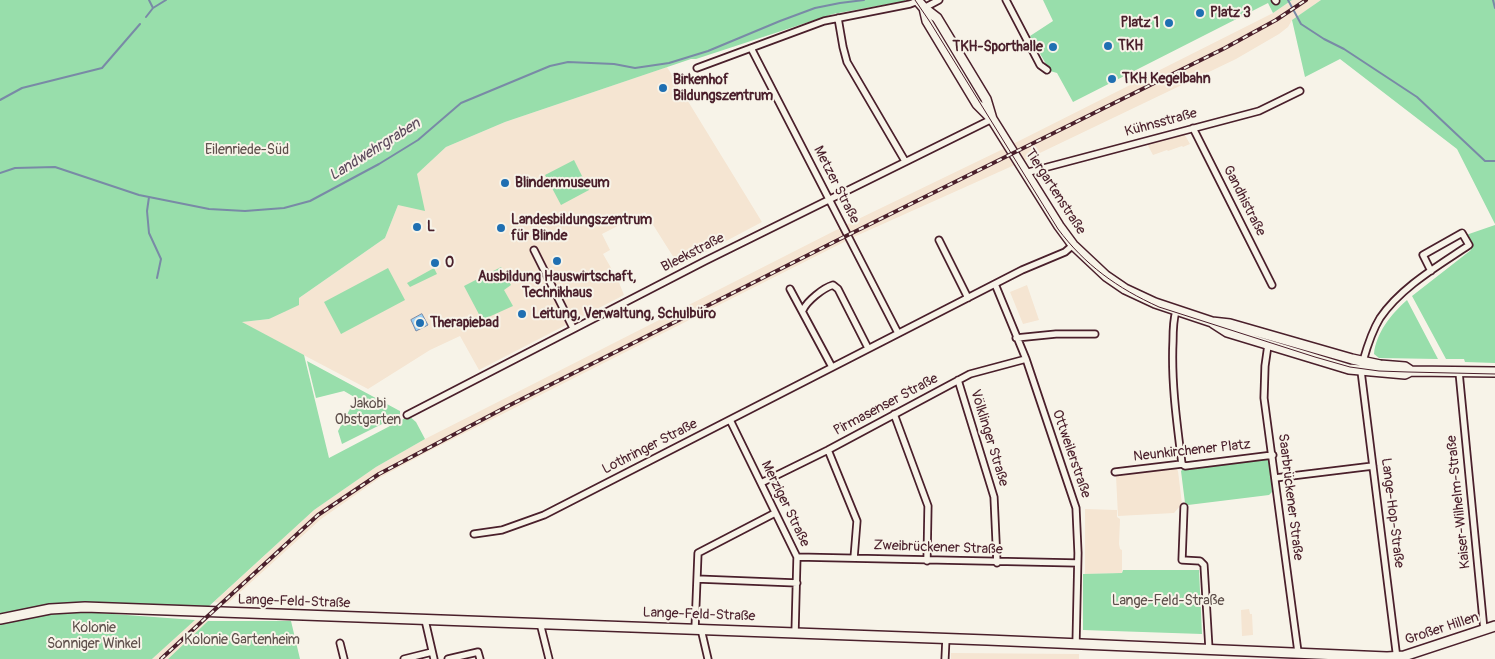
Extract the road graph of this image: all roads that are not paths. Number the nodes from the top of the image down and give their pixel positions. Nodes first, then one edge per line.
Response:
1 (939, 0) edge
2 (1006, 0) edge
3 (920, 3) edge
4 (838, 18) junction
5 (751, 48) junction
6 (697, 68) dead end
7 (1047, 70) dead end
8 (1300, 91) dead end
9 (992, 119) junction
10 (1193, 128) junction
11 (906, 161) junction
12 (1025, 173) junction
13 (829, 199) junction
14 (939, 240) dead end
15 (1073, 245) junction
16 (534, 250) dead end
17 (1431, 271) junction
18 (995, 284) junction
19 (1272, 285) dead end
20 (790, 289) dead end
21 (968, 298) junction
22 (803, 310) junction
23 (1176, 311) junction
24 (1212, 322) junction
25 (573, 328) junction
26 (898, 333) junction
27 (1095, 334) dead end
28 (1016, 338) junction
29 (1268, 345) junction
30 (868, 348) junction
31 (1026, 359) junction
32 (1363, 362) junction
33 (832, 367) junction
34 (1361, 371) junction
35 (1411, 371) junction
36 (1459, 372) junction
37 (1495, 372) edge
38 (958, 380) junction
39 (894, 414) junction
40 (407, 415) dead end
41 (730, 420) junction
42 (828, 450) junction
43 (1272, 455) junction
44 (1182, 464) junction
45 (1373, 466) junction
46 (1115, 472) dead end
47 (1275, 478) junction
48 (761, 483) junction
49 (1184, 507) dead end
50 (775, 513) junction
51 (474, 534) dead end
52 (798, 557) junction
53 (854, 558) junction
54 (927, 560) junction
55 (997, 563) junction
56 (1077, 564) junction
57 (697, 579) junction
58 (797, 583) junction
59 (0, 619) edge
60 (425, 620) junction
61 (540, 623) junction
62 (1495, 626) edge
63 (698, 629) junction
64 (1484, 630) junction
65 (795, 633) junction
66 (946, 638) junction
67 (340, 643) dead end
68 (1076, 644) junction
69 (1210, 649) junction
70 (432, 652) junction
71 (1298, 652) junction
72 (1265, 655) edge
73 (1397, 658) edge
74 (344, 659) edge
75 (404, 659) edge
76 (434, 659) edge
77 (448, 659) edge
78 (480, 659) edge
79 (549, 659) edge
80 (708, 659) edge
81 (946, 659) edge

1 - 3 street
2 - 7 street
3 - 4 street
3 - 9 street, Tiergartenstraße
4 - 5 street
4 - 11 street
5 - 6 street
5 - 13 street, Metzer Straße
8 - 10 street, Kühnsstraße
9 - 11 street, Bleekstraße
9 - 12 street, Tiergartenstraße
10 - 12 street, Kühnsstraße
10 - 19 street, Gandhistraße
11 - 13 street, Bleekstraße
12 - 15 street, Tiergartenstraße
13 - 25 street, Bleekstraße
13 - 26 street, Metzer Straße
14 - 21 street
15 - 18 street, Lothringer Straße
15 - 23 street, Tiergartenstraße
16 - 25 street
17 - 17 street
17 - 32 street
18 - 21 street, Lothringer Straße
18 - 28 street, Ottweilerstraße
20 - 22 street
21 - 26 street, Lothringer Straße
22 - 30 street
22 - 33 street
23 - 24 street, Tiergartenstraße
23 - 44 street
24 - 29 street, Tiergartenstraße
24 - 32 street, Tiergartenstraße
25 - 40 street, Bleekstraße
26 - 30 street, Lothringer Straße
27 - 28 street
28 - 31 street, Ottweilerstraße
29 - 34 street, Tiergartenstraße
29 - 43 street, Saarbrückener Straße
30 - 33 street, Lothringer Straße
31 - 38 street, Pirmasenser Straße
31 - 56 street, Ottweilerstraße
32 - 34 street
32 - 35 street, Tiergartenstraße
33 - 41 street, Lothringer Straße
34 - 35 street, Tiergartenstraße
34 - 45 street, Lange-Hop-Straße
35 - 36 street, Tiergartenstraße
36 - 37 street, Tiergartenstraße
36 - 64 street, Kaiser-Wilhelm-Straße
38 - 39 street, Pirmasenser Straße
38 - 55 street, Völklinger Straße
39 - 42 street, Pirmasenser Straße
39 - 54 street
41 - 48 street, Merziger Straße
41 - 51 street, Lothringer Straße
42 - 48 street, Pirmasenser Straße
42 - 53 street
43 - 44 street, Neunkirchener Platz
43 - 47 street, Saarbrückener Straße
44 - 46 street, Neunkirchener Platz
45 - 47 street
45 - 73 street, Lange-Hop-Straße
47 - 71 street, Saarbrückener Straße
48 - 50 street, Merziger Straße
49 - 69 street
50 - 52 street, Merziger Straße
50 - 57 street
52 - 53 street, Zweibrückener Straße
52 - 58 street, Merziger Straße
53 - 54 street, Zweibrückener Straße
54 - 55 street, Zweibrückener Straße
55 - 56 street, Zweibrückener Straße
56 - 68 street, Ottweilerstraße
57 - 58 street
57 - 63 street
58 - 65 street, Merziger Straße
59 - 60 street, Lange-Feld-Straße
60 - 61 street, Lange-Feld-Straße
60 - 70 street
61 - 63 street, Lange-Feld-Straße
61 - 79 street
62 - 64 street, Großer Hillen
63 - 65 street, Lange-Feld-Straße
63 - 80 street
64 - 73 street, Großer Hillen
65 - 66 street, Lange-Feld-Straße
66 - 68 street, Lange-Feld-Straße
66 - 81 street
67 - 74 street
68 - 69 street, Lange-Feld-Straße
69 - 72 street, Lange-Feld-Straße
70 - 75 street
70 - 76 street
71 - 72 street, Lange-Feld-Straße
71 - 73 street, Lange-Feld-Straße
77 - 78 street

